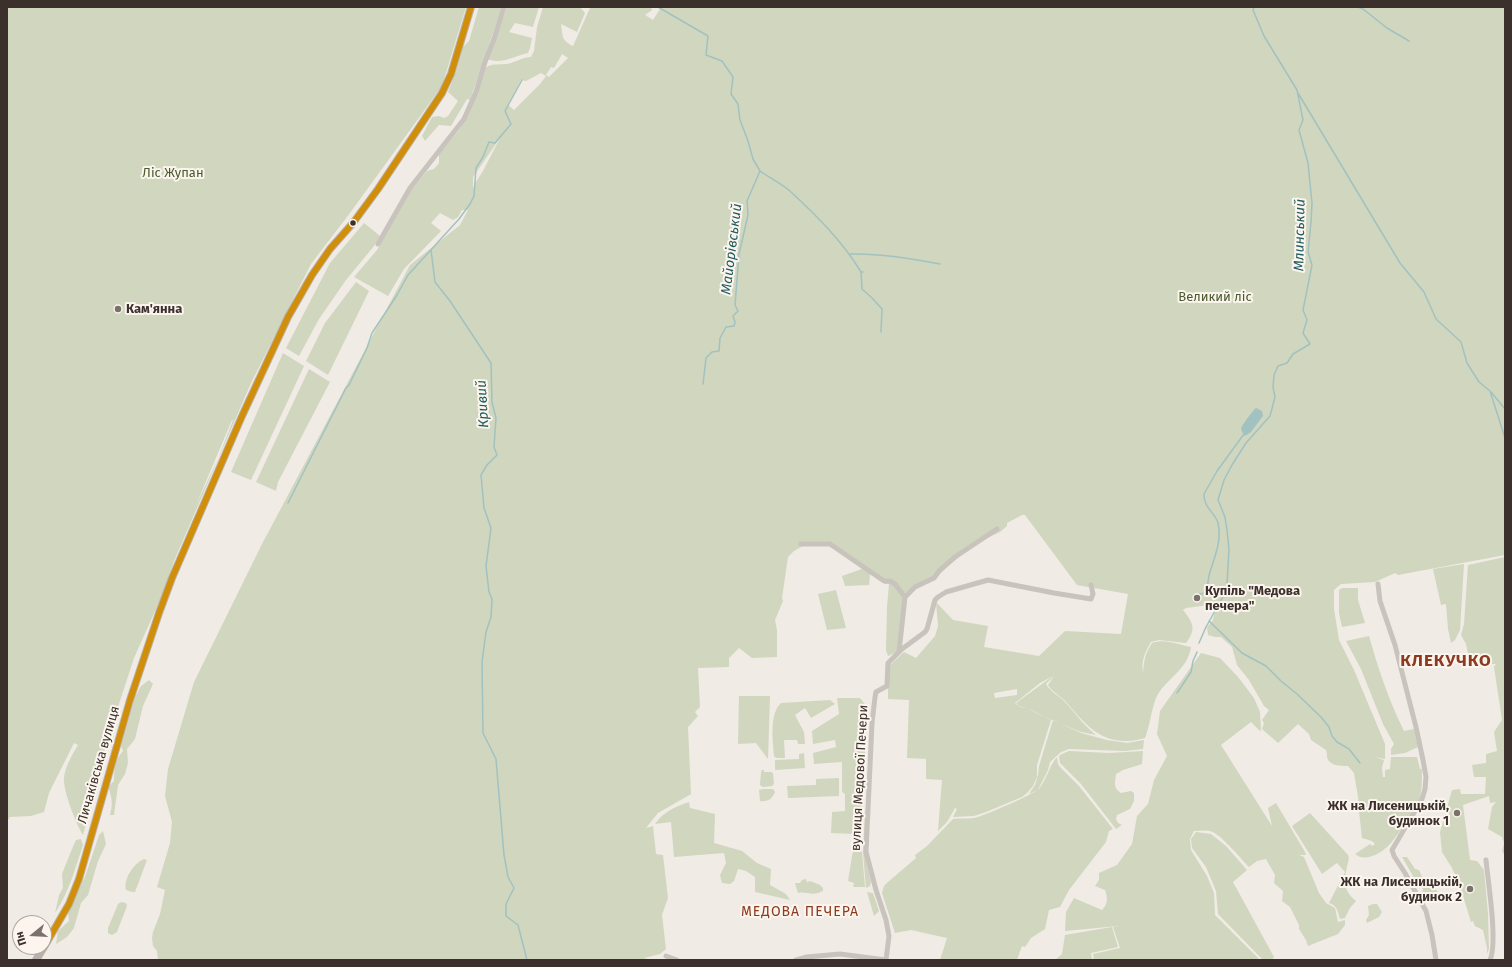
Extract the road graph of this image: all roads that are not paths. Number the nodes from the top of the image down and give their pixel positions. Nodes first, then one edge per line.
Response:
1 (471, 7) edge
2 (504, 7) edge
3 (378, 244) dead end
4 (997, 529) dead end
5 (801, 544) dead end
6 (1378, 584) dead end
7 (1091, 585) dead end
8 (905, 597) junction
9 (898, 652) junction
10 (1486, 860) dead end
11 (52, 933) edge
12 (666, 956) dead end
13 (677, 960) edge
14 (796, 960) edge
15 (886, 960) edge
16 (1436, 960) edge
17 (1490, 960) edge

1 - 11 main road, Личаківська вулиця
2 - 3 street
4 - 8 street
5 - 8 street
6 - 16 street
7 - 9 street, вулиця Медової Печери
8 - 9 street, вулиця Медової Печери
9 - 15 street, вулиця Медової Печери
10 - 17 street
12 - 13 street
14 - 15 street

